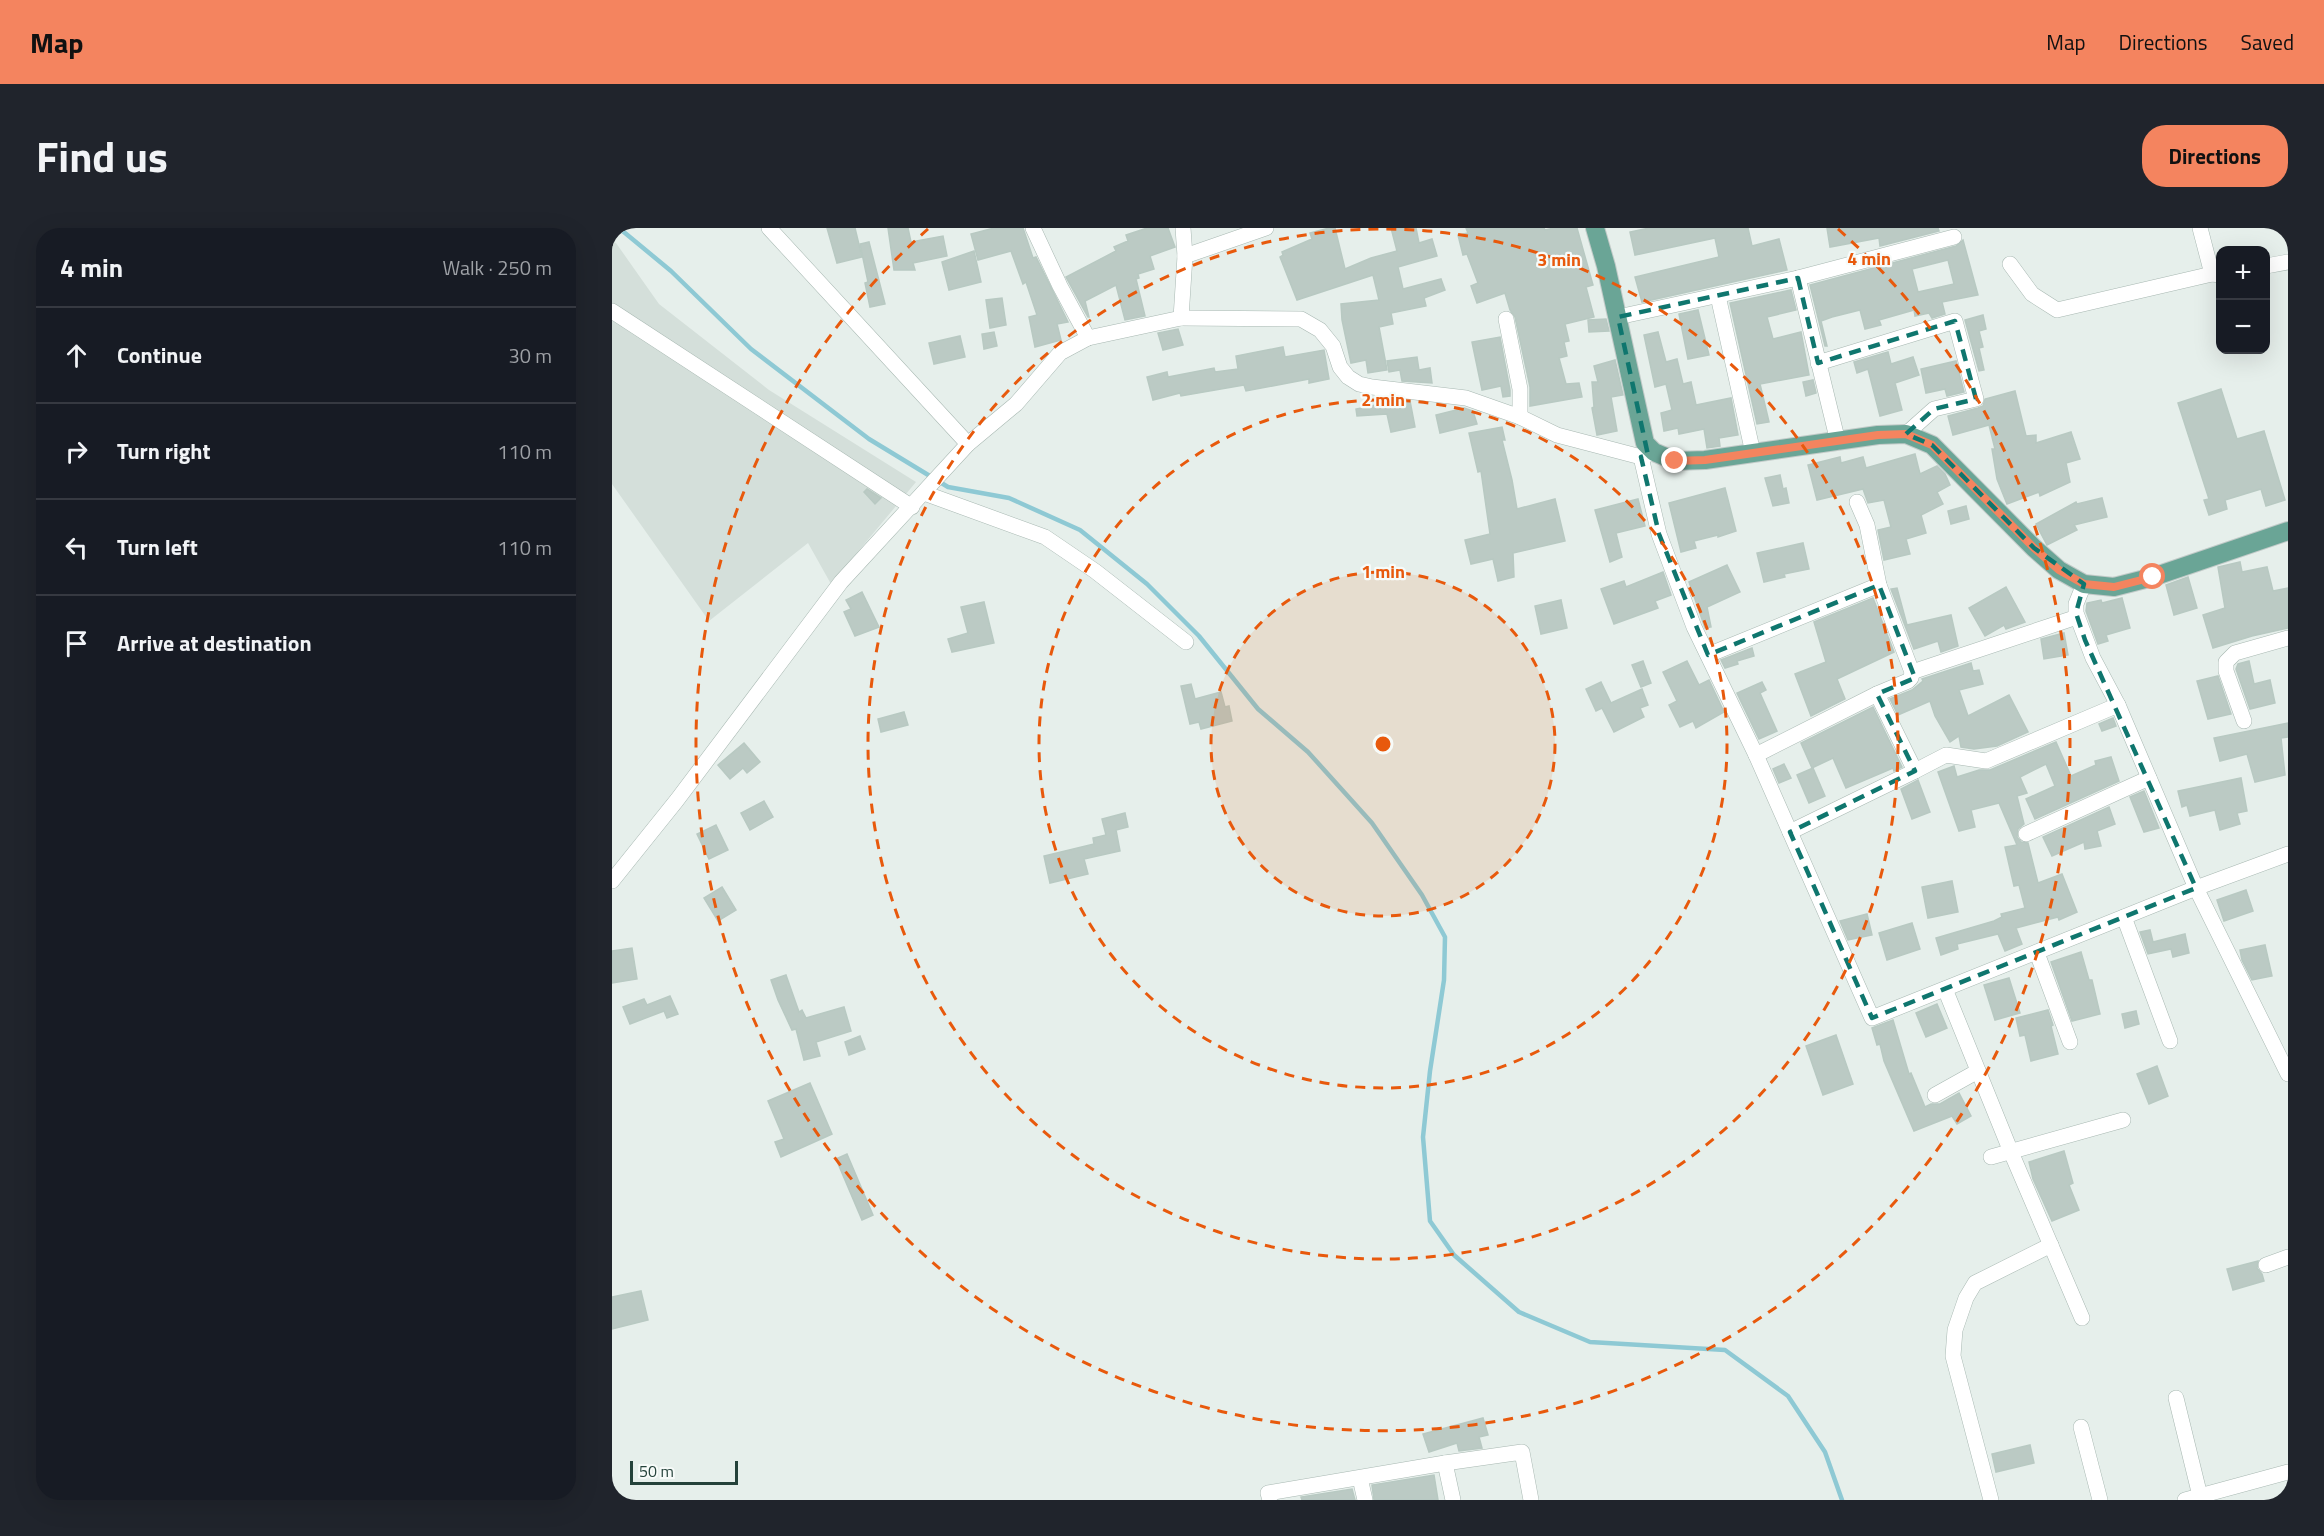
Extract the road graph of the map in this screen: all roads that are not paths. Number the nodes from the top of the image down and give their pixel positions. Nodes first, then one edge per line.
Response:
1 (769, 228) edge
2 (1033, 228) edge
3 (1183, 228) edge
4 (1266, 228) edge
5 (1595, 228) edge
6 (2200, 228) edge
7 (1954, 237) dead end
8 (1185, 256) junction
9 (2288, 262) edge
10 (2010, 264) dead end
11 (2270, 265) edge
12 (2216, 275) edge
13 (1798, 278) junction
14 (1718, 296) junction
15 (612, 311) edge
16 (1617, 317) junction
17 (1181, 318) junction
18 (1506, 319) dead end
19 (1088, 338) junction
20 (1818, 363) junction
21 (1520, 417) junction
22 (1906, 434) junction
23 (1838, 442) junction
24 (968, 444) junction
25 (1753, 453) junction
26 (1648, 455) junction
27 (924, 493) junction
28 (1857, 502) dead end
29 (912, 507) junction
30 (2288, 531) edge
31 (2084, 584) junction
32 (1879, 585) junction
33 (2078, 617) junction
34 (2288, 638) edge
35 (1186, 642) dead end
36 (1708, 654) junction
37 (1912, 672) junction
38 (1877, 694) junction
39 (2118, 705) junction
40 (2244, 721) dead end
41 (1756, 755) junction
42 (1915, 771) junction
43 (2149, 778) junction
44 (1790, 832) junction
45 (2026, 834) dead end
46 (2288, 854) edge
47 (612, 881) edge
48 (2196, 888) junction
49 (2124, 917) junction
50 (2037, 953) junction
51 (1945, 989) junction
52 (2170, 1041) dead end
53 (2070, 1042) dead end
54 (1978, 1071) junction
55 (2288, 1074) edge
56 (1935, 1095) dead end
57 (2123, 1120) dead end
58 (2011, 1152) junction
59 (1991, 1157) dead end
60 (2051, 1245) junction
61 (2288, 1257) edge
62 (2266, 1265) dead end
63 (2082, 1318) dead end
64 (2176, 1398) dead end
65 (2081, 1427) dead end
66 (1445, 1463) junction
67 (2287, 1475) edge
68 (1360, 1478) junction
69 (2193, 1498) edge
70 (1270, 1500) edge
71 (1365, 1500) edge
72 (1453, 1500) edge
73 (1531, 1500) edge
74 (1991, 1500) edge
75 (2100, 1500) edge

1 - 24 street
2 - 19 street
3 - 8 street
4 - 8 street
5 - 16 main road
6 - 12 street
7 - 13 street
8 - 17 street
9 - 11 street
10 - 12 street
13 - 14 street
13 - 20 street
14 - 16 street
14 - 25 street
15 - 29 street
16 - 26 main road
17 - 19 street
17 - 21 street
18 - 21 street
19 - 24 street
20 - 22 street
20 - 23 street
21 - 26 street
22 - 23 main road
22 - 31 main road
23 - 25 main road
24 - 27 street
25 - 26 main road
26 - 36 street
27 - 29 street
27 - 35 street
28 - 32 street
29 - 47 street
30 - 31 main road
31 - 33 street
32 - 36 street
32 - 37 street
33 - 37 street
33 - 39 street
34 - 40 street
36 - 41 street
37 - 38 street
38 - 41 street
38 - 42 street
39 - 42 street
39 - 43 street
41 - 44 street
42 - 44 street
43 - 45 street
43 - 48 street
44 - 51 street
46 - 48 street
48 - 49 street
48 - 55 street
49 - 50 street
49 - 52 street
50 - 51 street
50 - 53 street
51 - 54 street
54 - 56 street
54 - 58 street
57 - 58 street
58 - 59 street
58 - 60 street
60 - 63 street
60 - 74 street
61 - 62 street
64 - 69 street
65 - 75 street
66 - 68 street
66 - 72 street
66 - 73 street
67 - 69 street
68 - 70 street
68 - 71 street

